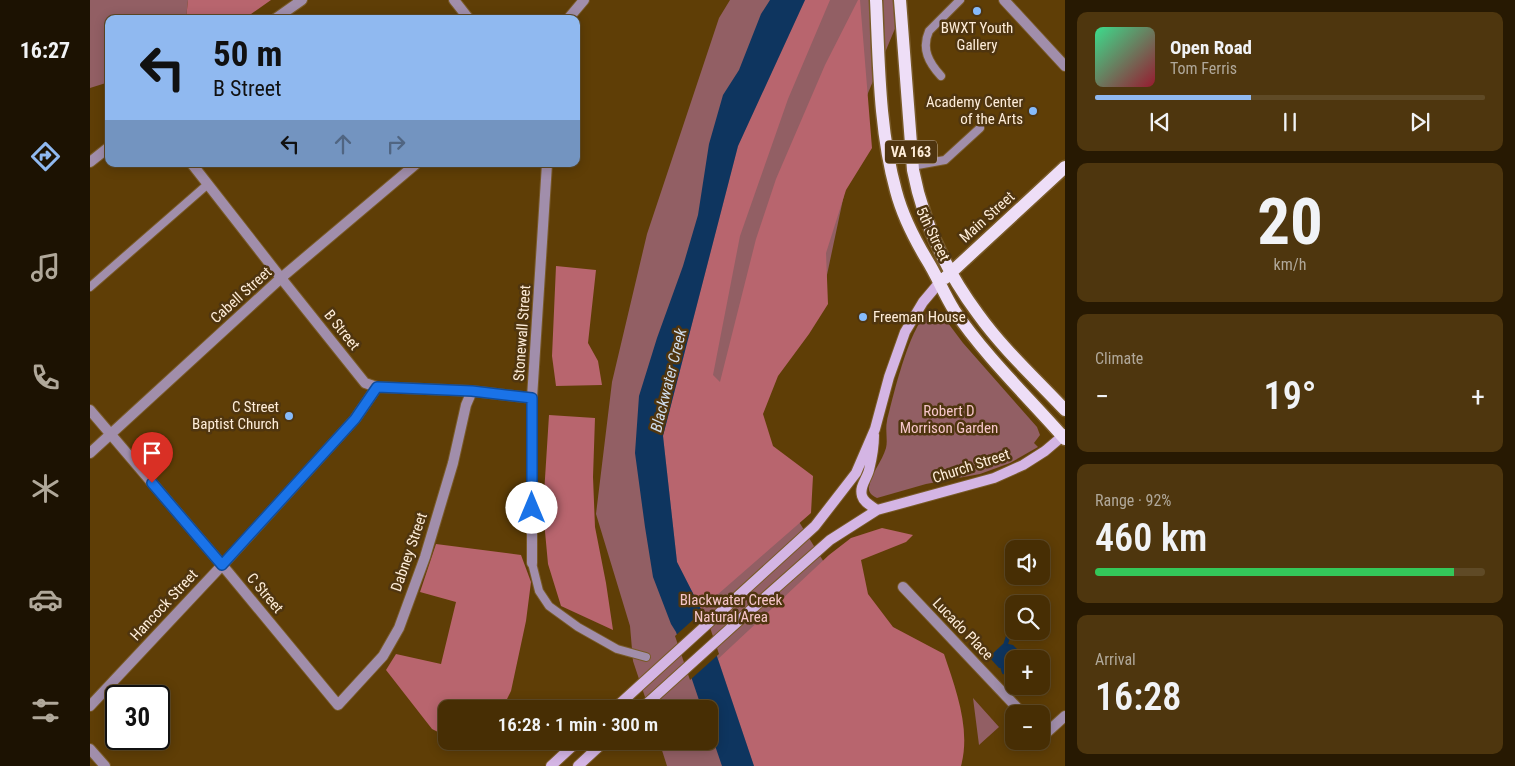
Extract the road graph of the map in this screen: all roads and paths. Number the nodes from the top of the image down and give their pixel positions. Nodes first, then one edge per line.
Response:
1 (302, 0) edge
2 (454, 0) edge
3 (584, 0) edge
4 (876, 0) edge
5 (900, 0) edge
6 (960, 0) edge
7 (1004, 0) edge
8 (281, 15) edge
9 (466, 15) edge
10 (571, 15) edge
11 (1065, 66) edge
12 (941, 76) dead end
13 (980, 128) dead end
14 (105, 150) edge
15 (90, 162) edge
16 (912, 166) junction
17 (194, 167) edge
18 (412, 167) edge
19 (547, 167) edge
20 (1065, 167) edge
21 (208, 184) junction
22 (950, 273) junction
23 (281, 278) junction
24 (939, 283) junction
25 (90, 287) edge
26 (377, 387) junction
27 (472, 391) junction
28 (532, 398) junction
29 (90, 410) edge
30 (1065, 410) edge
31 (875, 429) junction
32 (110, 435) junction
33 (1064, 436) edge
34 (90, 453) edge
35 (876, 510) junction
36 (532, 564) joint
37 (222, 565) junction
38 (902, 588) dead end
39 (646, 658) dead end
40 (624, 700) edge
41 (651, 700) edge
42 (338, 705) joint
43 (1015, 705) edge
44 (90, 706) edge
45 (1065, 716) edge
46 (1050, 728) edge
47 (90, 749) edge
48 (568, 750) edge
49 (595, 750) edge
50 (105, 766) edge
51 (551, 766) edge
52 (578, 766) edge

1 - 8 street
2 - 9 street
3 - 10 street
4 - 24 main road, 5th Street
5 - 16 main road, 5th Street / VA 163
6 - 12 lane
7 - 11 street
13 - 16 lane
14 - 15 street
16 - 22 main road, 5th Street / VA 163
17 - 21 street, B Street
18 - 23 street, Cabell Street
19 - 28 street, Stonewall Street
20 - 22 main road, Main Street
21 - 23 street, B Street
21 - 25 lane
22 - 24 main road, Main Street
22 - 30 main road, 5th Street / VA 163
23 - 26 street, B Street
23 - 32 street, Cabell Street
24 - 31 main road, Main Street
24 - 33 main road, 5th Street
26 - 27 street
26 - 37 street, Hancock Street
27 - 28 street
27 - 42 street, Dabney Street
28 - 36 street, Stonewall Street
29 - 32 street, C Street
31 - 35 main road
31 - 40 main road
32 - 34 street, Cabell Street
32 - 37 street, C Street
33 - 35 main road, Church Street
35 - 41 main road, Church Street
36 - 39 lane
37 - 42 street, C Street
37 - 44 street, Hancock Street
38 - 43 street, Lucado Place
45 - 46 street
47 - 50 street
48 - 51 main road
49 - 52 main road

